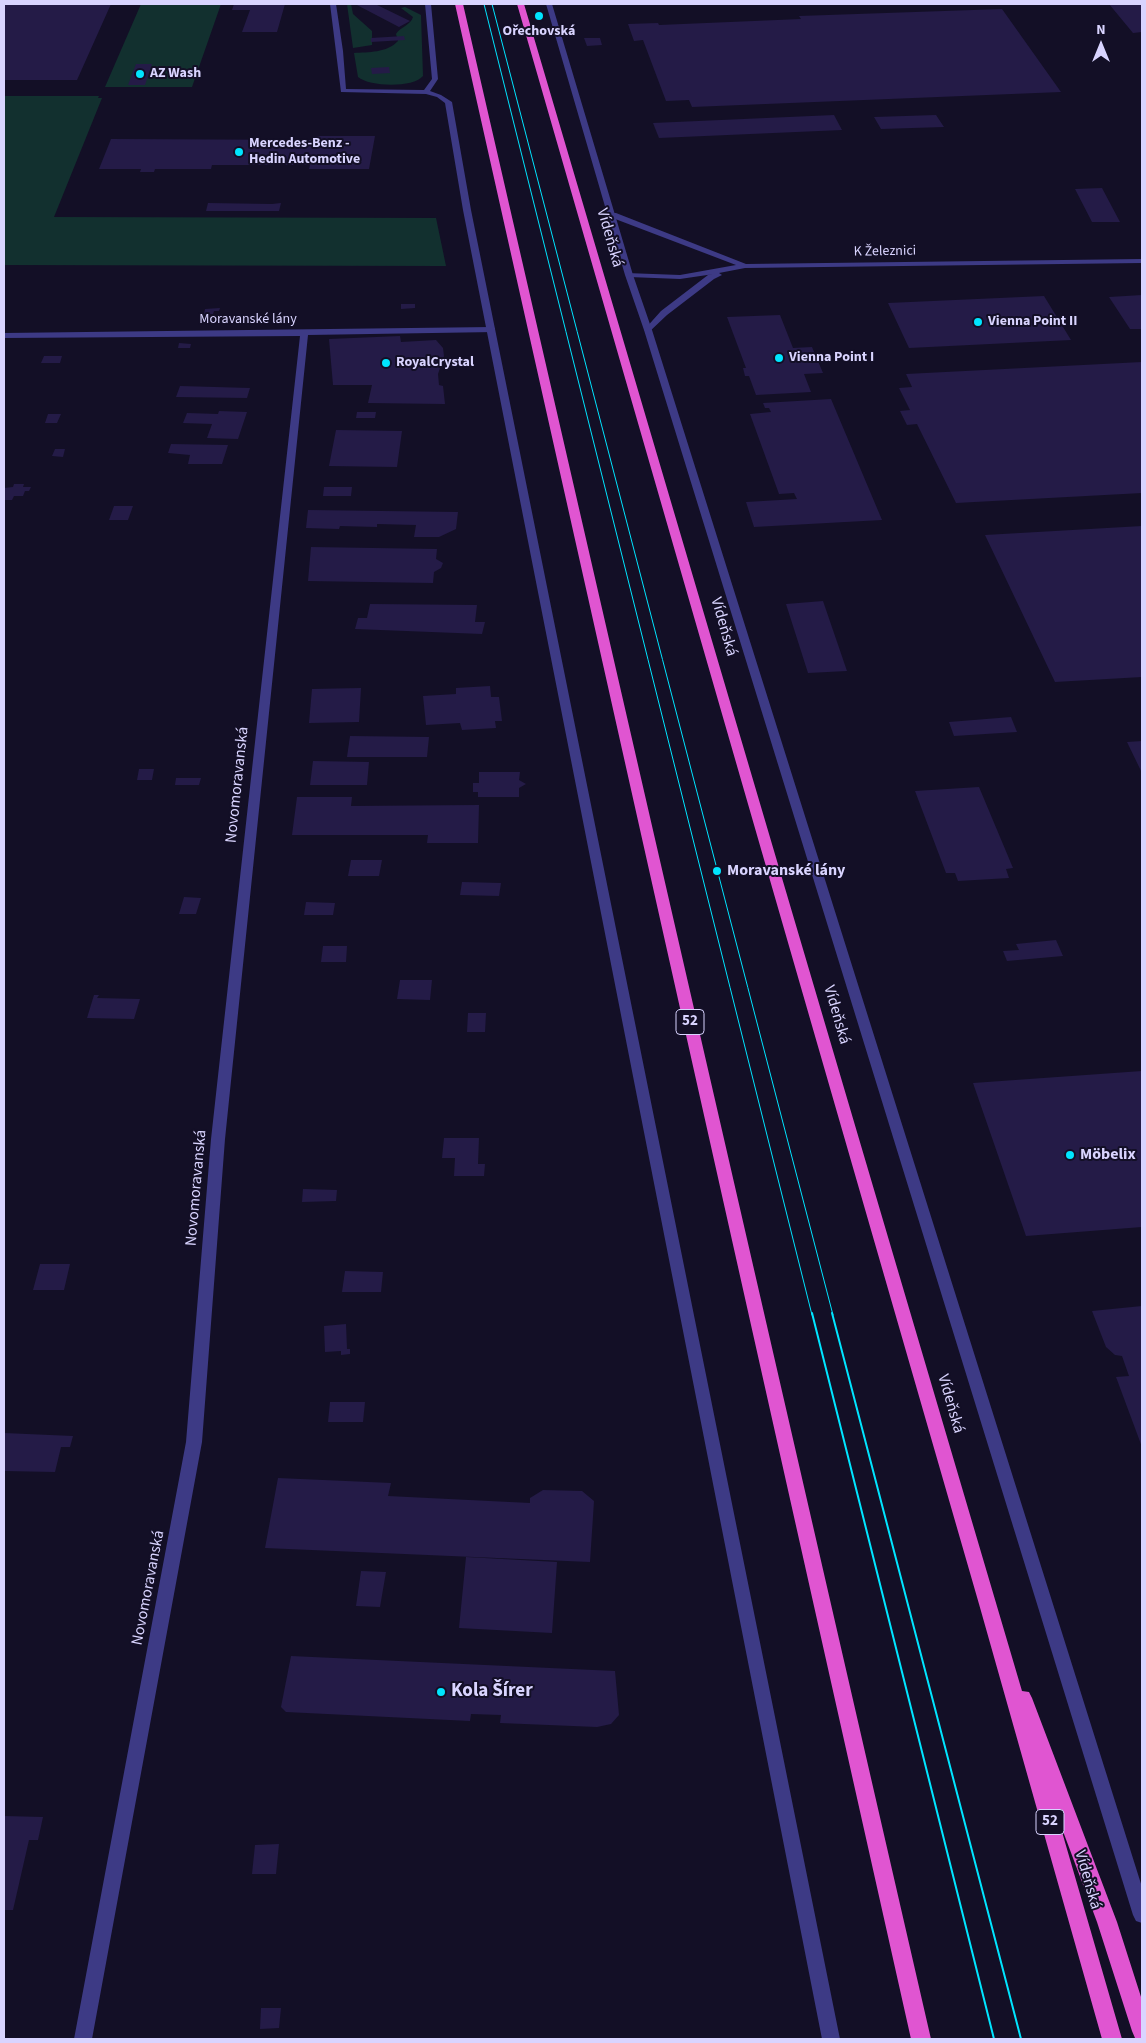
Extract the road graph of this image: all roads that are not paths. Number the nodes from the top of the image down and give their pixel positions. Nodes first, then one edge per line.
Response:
1 (333, 4) edge
2 (428, 4) edge
3 (459, 4) edge
4 (520, 4) edge
5 (549, 4) edge
6 (426, 92) junction
7 (612, 215) junction
8 (1142, 261) edge
9 (745, 266) junction
10 (629, 275) junction
11 (492, 330) junction
12 (648, 330) junction
13 (304, 333) junction
14 (4, 335) edge
15 (988, 1604) junction
16 (1142, 1915) edge
17 (1142, 2031) edge
18 (83, 2039) edge
19 (831, 2039) edge
20 (921, 2039) edge
21 (1112, 2039) edge

1 - 6 street
2 - 6 street
3 - 20 highway, 52
4 - 15 highway, Vídeňská / 52
5 - 7 street, Vídeňská
6 - 11 street
7 - 9 street
7 - 10 street, Vídeňská
8 - 9 street, K Železnici
9 - 10 street, K Železnici
9 - 12 street
10 - 12 street, Vídeňská
11 - 13 street, Moravanské lány
11 - 19 street
12 - 16 street, Vídeňská
13 - 14 street, Moravanské lány
13 - 18 street, Novomoravanská
15 - 17 highway
15 - 21 highway, Vídeňská / 52

